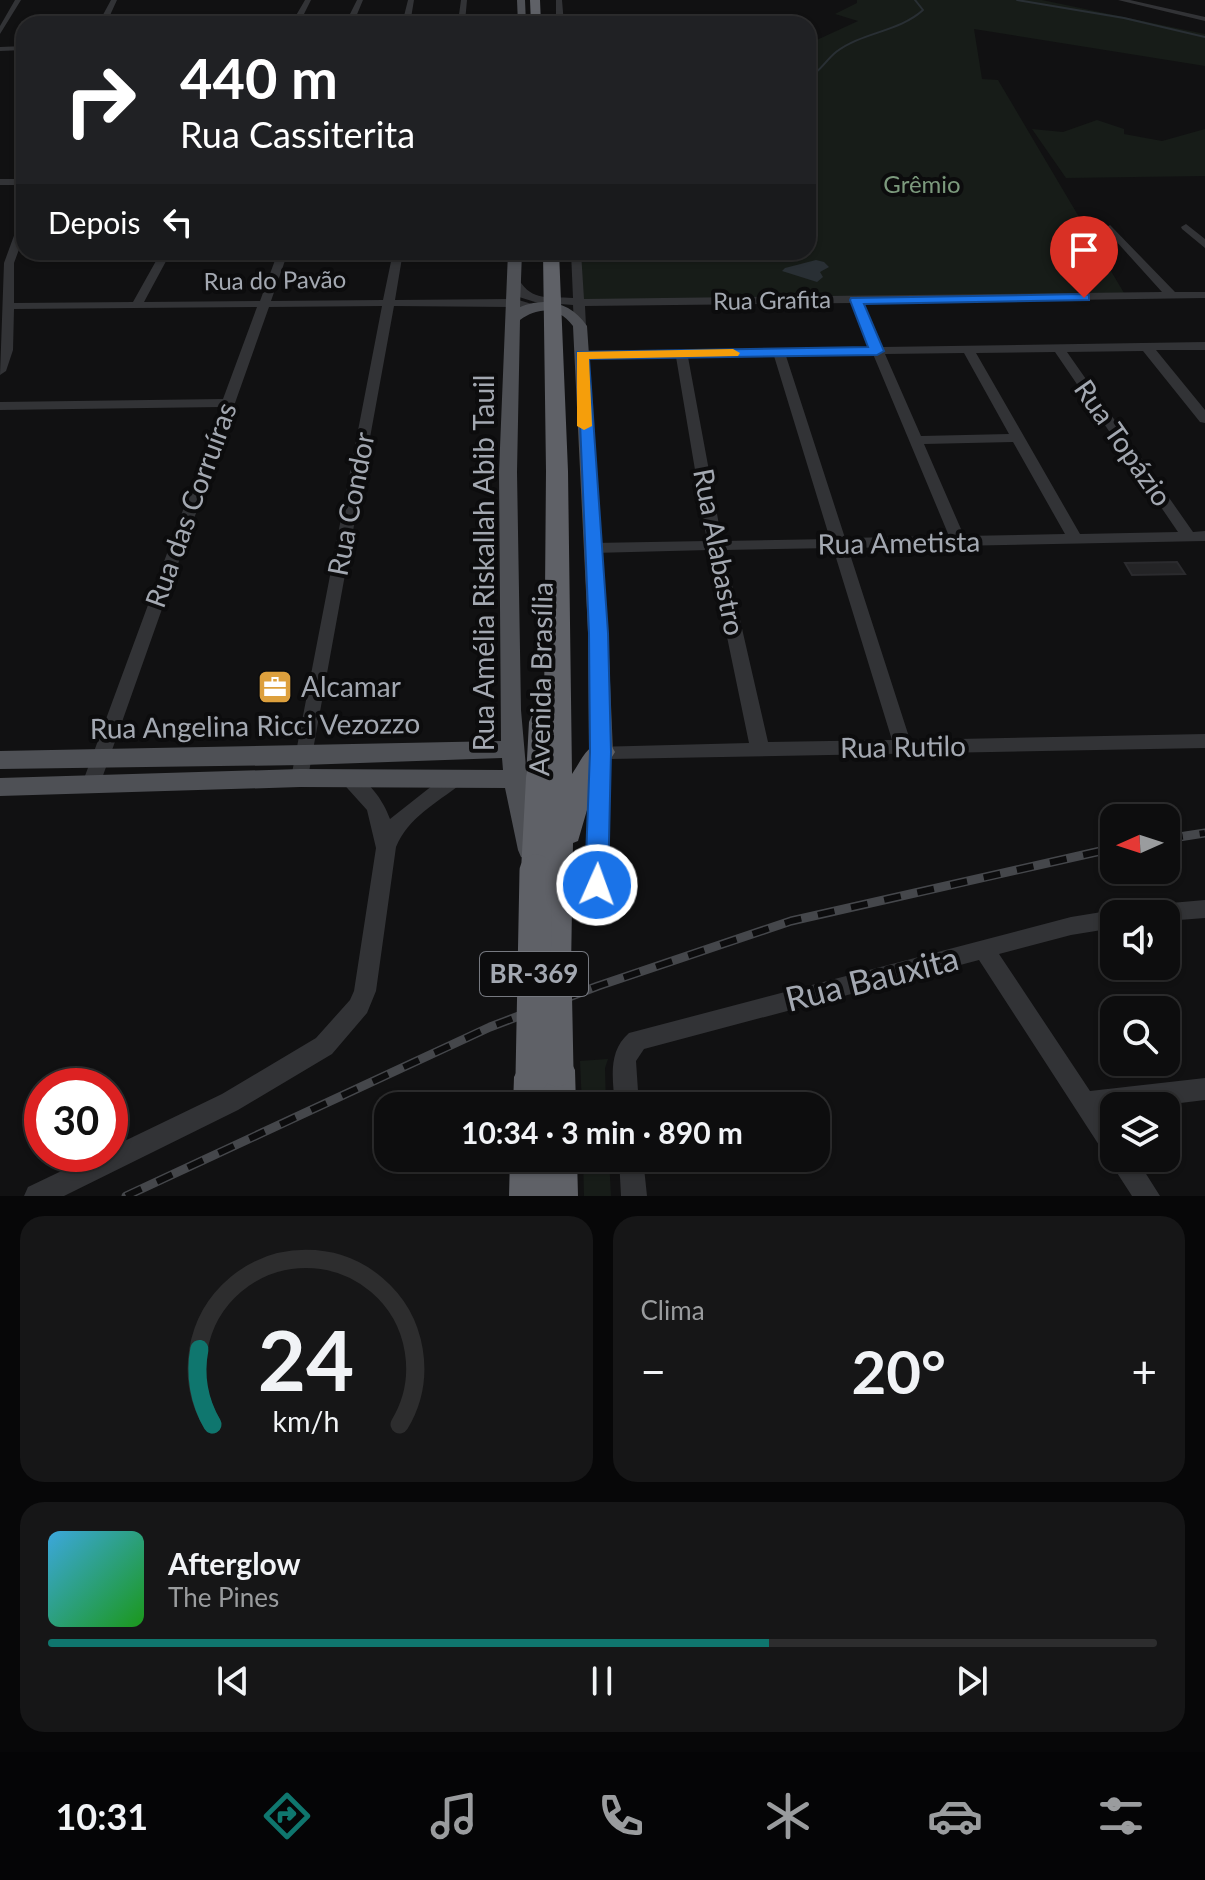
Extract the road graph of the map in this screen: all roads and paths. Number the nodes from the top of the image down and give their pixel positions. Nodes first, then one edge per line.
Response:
1 (18, 0) edge
2 (114, 0) edge
3 (1121, 0) edge
4 (1155, 0) edge
5 (1131, 2) junction
6 (1192, 7) dead end
7 (1166, 10) junction
8 (108, 11) junction
9 (96, 12) dead end
10 (106, 16) edge
11 (1203, 17) edge
12 (0, 32) edge
13 (1186, 227) dead end
14 (1110, 228) dead end
15 (16, 239) edge
16 (1205, 245) edge
17 (162, 260) edge
18 (280, 260) edge
19 (397, 260) edge
20 (515, 260) edge
21 (542, 260) edge
22 (550, 260) edge
23 (575, 260) edge
24 (5, 263) edge
25 (515, 282) junction
26 (577, 288) junction
27 (1205, 295) edge
28 (1172, 296) junction
29 (856, 300) junction
30 (389, 301) junction
31 (265, 303) junction
32 (547, 303) junction
33 (580, 303) junction
34 (137, 304) junction
35 (8, 306) junction
36 (515, 309) junction
37 (580, 326) junction
38 (1205, 346) edge
39 (1147, 347) junction
40 (1058, 348) junction
41 (968, 350) junction
42 (877, 351) junction
43 (681, 353) junction
44 (779, 353) junction
45 (582, 355) junction
46 (0, 371) edge
47 (228, 403) junction
48 (1200, 405) edge
49 (0, 406) edge
50 (1205, 419) edge
51 (1018, 438) junction
52 (915, 440) junction
53 (1197, 537) edge
54 (1075, 539) junction
55 (959, 542) junction
56 (839, 543) junction
57 (716, 547) junction
58 (593, 548) junction
59 (1205, 741) edge
60 (903, 747) junction
61 (512, 749) junction
62 (760, 749) junction
63 (601, 752) junction
64 (99, 758) junction
65 (0, 760) edge
66 (302, 767) junction
67 (348, 779) junction
68 (454, 779) junction
69 (515, 779) junction
70 (91, 784) junction
71 (0, 787) edge
72 (386, 847) junction
73 (547, 871) junction
74 (597, 885) dead end
75 (1205, 909) edge
76 (1180, 911) edge
77 (1100, 921) edge
78 (985, 951) junction
79 (540, 1084) edge
80 (1205, 1089) edge
81 (626, 1092) edge
82 (1084, 1103) junction
83 (1100, 1127) edge
84 (529, 1172) edge
85 (558, 1172) edge
86 (632, 1172) edge
87 (1131, 1172) edge
88 (37, 1196) edge
89 (528, 1196) edge
90 (559, 1196) edge
91 (634, 1196) edge
92 (1147, 1196) edge

1 - 12 street
2 - 8 street
3 - 5 street
4 - 5 street
5 - 7 street
6 - 7 street
7 - 11 street
8 - 9 street
8 - 10 street
13 - 16 street
14 - 28 street
15 - 24 street
17 - 34 street
18 - 31 street, Rua das Corruíras
19 - 30 street, Rua Condor
20 - 25 main road, Rua Amélia Riskallah Abib Tauil
21 - 32 highway, Avenida Brasília / BR-369
22 - 32 highway, Avenida Brasília / BR-369
23 - 26 street
24 - 35 street
25 - 32 street
25 - 36 main road, Rua Amélia Riskallah Abib Tauil
26 - 32 street
26 - 33 street
27 - 28 street, Rua Grafita
28 - 29 street, Rua Grafita
29 - 33 street, Rua Grafita
29 - 42 street
30 - 31 street, Rua do Pavão
30 - 36 street, Rua do Pavão
30 - 66 street, Rua Condor
31 - 34 street, Rua do Pavão
31 - 47 street, Rua das Corruíras
32 - 33 street, Rua Grafita
32 - 36 main road
32 - 37 main road
32 - 73 highway, Avenida Brasília / BR-369
33 - 37 street
34 - 35 street, Rua do Pavão
35 - 46 street
36 - 61 main road, Rua Amélia Riskallah Abib Tauil
37 - 45 main road
38 - 39 street
39 - 40 street
39 - 48 street
40 - 41 street
40 - 53 street, Rua Topázio
41 - 42 street
41 - 51 street
42 - 44 street
42 - 52 street
43 - 44 street
43 - 45 street
43 - 57 street, Rua Alabastro
44 - 56 street
45 - 58 main road
47 - 49 street
47 - 64 street, Rua das Corruíras
48 - 50 street
51 - 52 street
51 - 54 street
52 - 55 street
53 - 54 street, Rua Ametista
54 - 55 street, Rua Ametista
55 - 56 street, Rua Ametista
56 - 57 street, Rua Ametista
56 - 60 street
57 - 58 street, Rua Ametista
57 - 62 street, Rua Alabastro
58 - 63 main road
59 - 60 street, Rua Rutilo
60 - 62 street, Rua Rutilo
61 - 66 main road, Rua Angelina Ricci Vezozzo
61 - 69 main road, Rua Amélia Riskallah Abib Tauil
62 - 63 street, Rua Rutilo
63 - 73 highway
63 - 74 street
64 - 65 main road, Rua Angelina Ricci Vezozzo
64 - 66 main road, Rua Angelina Ricci Vezozzo
64 - 70 street, Rua das Corruíras
66 - 67 main road
66 - 70 main road, Rua Angelina Ricci Vezozzo
67 - 68 main road
67 - 72 street
68 - 69 main road
68 - 72 street
69 - 73 main road, Rua Amélia Riskallah Abib Tauil
70 - 71 main road, Rua Angelina Ricci Vezozzo
72 - 88 street
73 - 79 highway, Avenida Brasília / BR-369, bridge
73 - 79 highway, Avenida Brasília / BR-369, bridge
75 - 76 street
77 - 78 street, Rua Bauxita
78 - 81 street, Rua Bauxita
78 - 82 street
80 - 82 street
82 - 83 street
84 - 89 highway
85 - 90 highway
86 - 91 street
87 - 92 street

